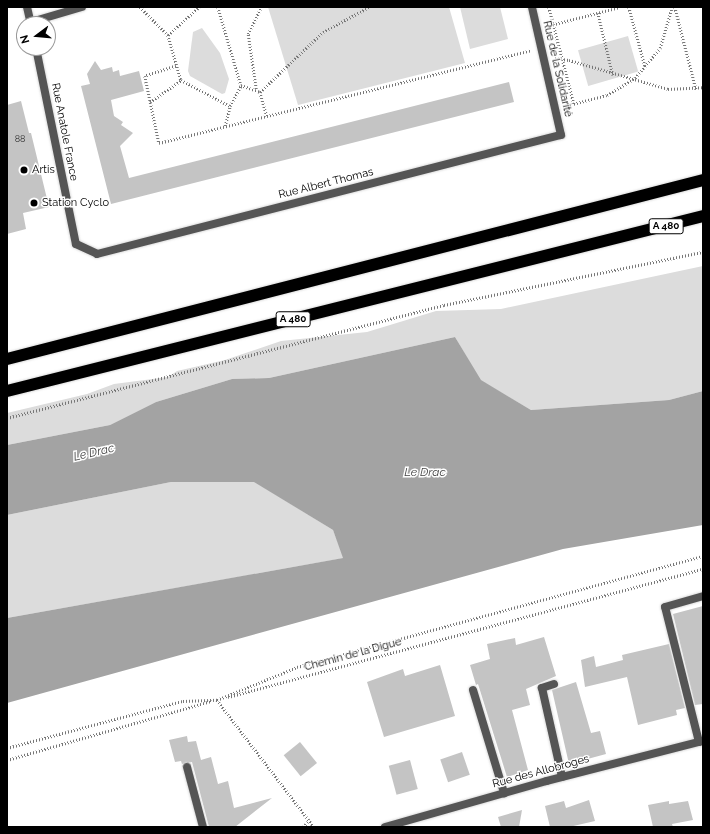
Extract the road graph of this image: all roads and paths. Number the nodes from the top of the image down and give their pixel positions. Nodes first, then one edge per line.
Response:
1 (82, 7) edge
2 (140, 7) edge
3 (199, 7) edge
4 (218, 7) edge
5 (261, 7) edge
6 (370, 7) edge
7 (532, 7) edge
8 (549, 7) edge
9 (620, 7) edge
10 (629, 7) edge
11 (672, 7) edge
12 (675, 7) edge
13 (598, 13) junction
14 (53, 16) edge
15 (553, 24) junction
16 (537, 29) junction
17 (168, 35) junction
18 (541, 48) junction
19 (38, 56) edge
20 (543, 57) junction
21 (563, 59) junction
22 (176, 66) junction
23 (645, 66) junction
24 (614, 75) junction
25 (181, 80) junction
26 (631, 80) junction
27 (241, 85) junction
28 (696, 88) junction
29 (703, 88) edge
30 (256, 89) junction
31 (260, 92) junction
32 (150, 102) junction
33 (574, 104) junction
34 (230, 106) junction
35 (555, 109) junction
36 (267, 116) junction
37 (225, 126) junction
38 (561, 135) joint
39 (703, 180) edge
40 (703, 216) edge
41 (703, 224) edge
42 (629, 236) junction
43 (703, 252) edge
44 (97, 254) joint
45 (7, 360) edge
46 (7, 391) edge
47 (7, 418) edge
48 (703, 556) edge
49 (703, 569) edge
50 (703, 596) edge
51 (554, 684) dead end
52 (473, 690) dead end
53 (217, 700) junction
54 (701, 742) edge
55 (7, 748) edge
56 (7, 760) edge
57 (187, 767) dead end
58 (562, 777) junction
59 (504, 793) junction
60 (309, 820) junction
61 (202, 827) edge
62 (303, 827) edge
63 (314, 827) edge
64 (385, 827) edge

1 - 14 street
2 - 17 path
3 - 17 path
4 - 27 path
5 - 30 path
6 - 31 path
7 - 16 street, Rue de la Solidarité
8 - 15 path
9 - 13 path
10 - 23 path
11 - 23 path
12 - 28 path
13 - 15 path
13 - 24 path
15 - 16 path
15 - 21 path
16 - 18 street, Rue de la Solidarité
17 - 22 path
18 - 20 street, Rue de la Solidarité
18 - 36 path
19 - 44 street, Rue Anatole France
20 - 21 path
20 - 35 street, Rue de la Solidarité
21 - 24 path
21 - 33 path
22 - 25 path
22 - 32 path
23 - 26 path
24 - 26 path
25 - 32 path
25 - 34 path
26 - 28 path
26 - 33 path
27 - 30 path
27 - 34 path
28 - 29 path
30 - 31 path
31 - 36 path
32 - 37 path
33 - 35 path
34 - 37 path
35 - 38 street, Rue de la Solidarité
36 - 37 path
38 - 44 street, Rue Albert Thomas
39 - 45 highway
40 - 42 highway, A 480
41 - 42 highway
42 - 46 highway, A 480
43 - 47 path
48 - 53 path
49 - 53 path, Chemin de la Digue
50 - 54 street
51 - 58 street
52 - 59 street
53 - 55 path
53 - 56 path, Chemin de la Digue
53 - 60 path
54 - 58 street, Rue des Allobroges
57 - 61 street
58 - 59 street, Rue des Allobroges
59 - 64 street, Rue des Allobroges
60 - 62 path
60 - 63 path

